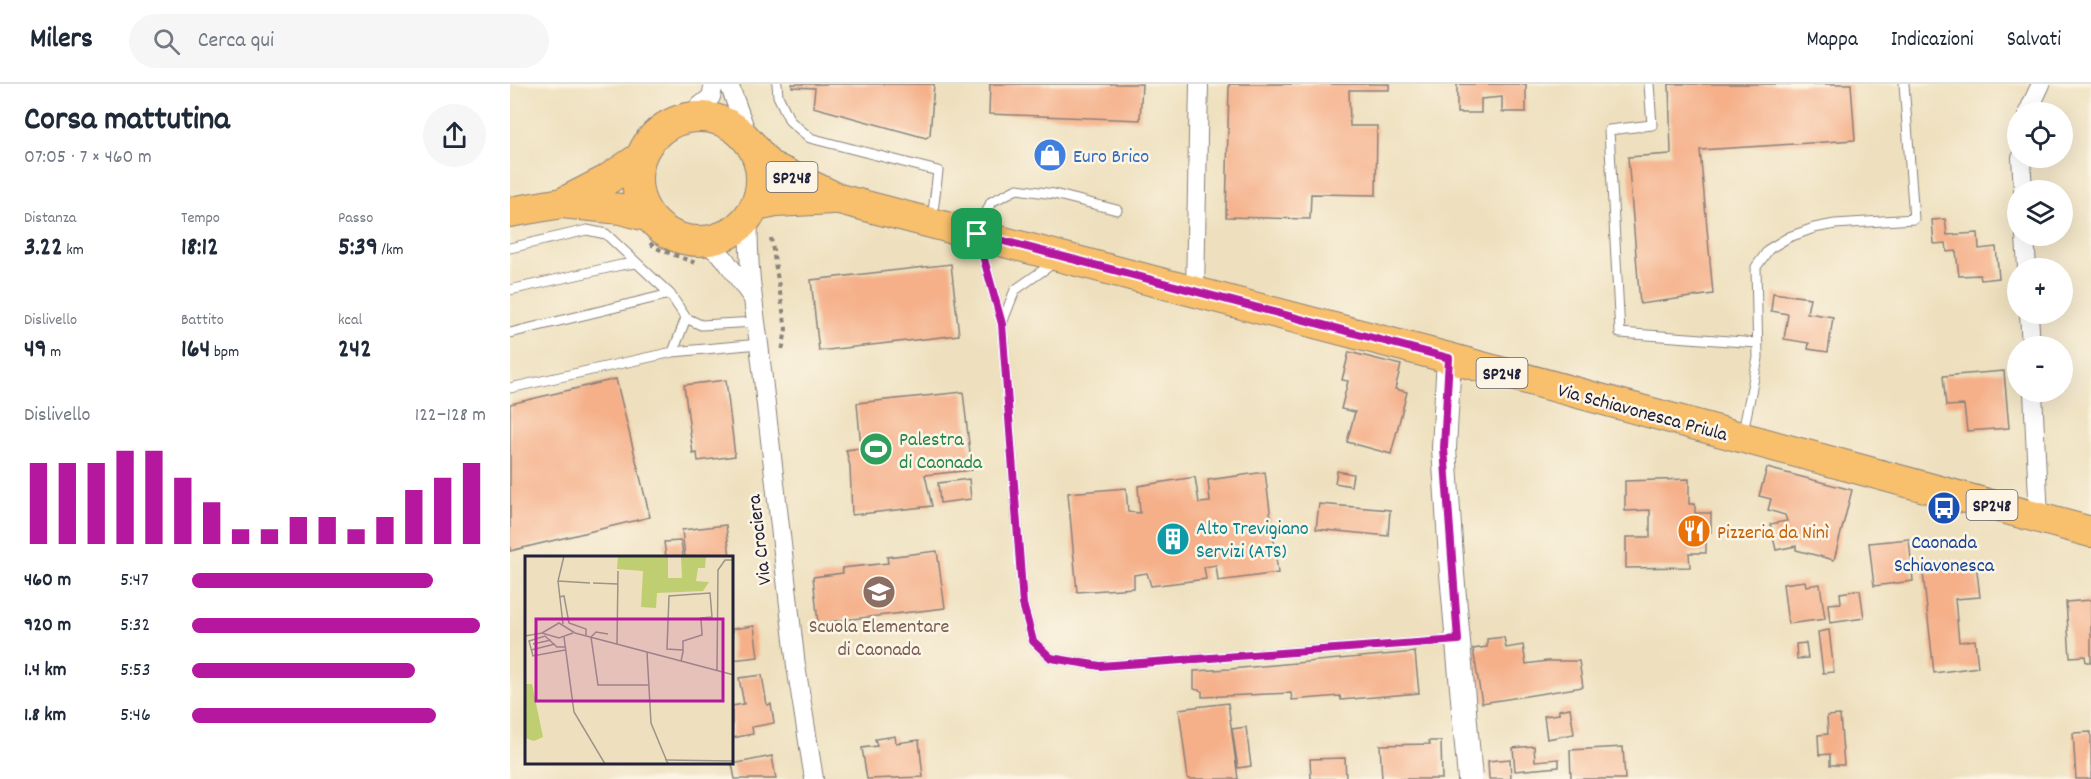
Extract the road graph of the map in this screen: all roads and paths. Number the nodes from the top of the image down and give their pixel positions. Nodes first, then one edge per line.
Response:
1 (714, 84) edge
2 (729, 84) edge
3 (777, 84) edge
4 (1199, 84) edge
5 (1649, 84) edge
6 (1904, 84) edge
7 (2041, 84) edge
8 (2033, 102) edge
9 (686, 118) junction
10 (751, 144) junction
11 (641, 157) junction
12 (839, 199) junction
13 (562, 203) junction
14 (1117, 210) dead end
15 (753, 211) junction
16 (510, 213) edge
17 (650, 217) junction
18 (932, 222) junction
19 (977, 234) junction
20 (771, 237) dead end
21 (704, 241) junction
22 (510, 248) edge
23 (1060, 256) junction
24 (637, 263) junction
25 (510, 290) edge
26 (1195, 292) junction
27 (670, 294) junction
28 (751, 296) junction
29 (686, 318) junction
30 (756, 322) junction
31 (1002, 324) junction
32 (786, 329) dead end
33 (510, 333) edge
34 (759, 344) junction
35 (1757, 344) junction
36 (673, 352) junction
37 (1449, 358) junction
38 (510, 388) edge
39 (2033, 402) edge
40 (1742, 438) junction
41 (2039, 518) junction
42 (2091, 532) edge
43 (1458, 640) junction
44 (814, 779) edge
45 (1470, 779) edge

1 - 9 street
2 - 10 street
3 - 18 lane
4 - 26 street
5 - 35 lane
6 - 35 lane
7 - 8 street
9 - 10 main road
9 - 11 main road
10 - 12 main road, Via Schiavonesca Priula / SP248
10 - 15 main road
11 - 13 main road
11 - 17 main road
12 - 15 main road, Via Schiavonesca Priula / SP248
12 - 18 main road, Via Schiavonesca Priula / SP248
13 - 16 main road
13 - 17 main road
14 - 19 lane
15 - 21 main road
15 - 28 street, Via Crociera
17 - 21 main road
18 - 19 main road, Via Schiavonesca Priula / SP248
19 - 23 main road, Via Schiavonesca Priula / SP248
19 - 31 lane
20 - 32 path
21 - 28 street, Via Crociera
22 - 24 lane
23 - 26 main road, Via Schiavonesca Priula / SP248
23 - 31 lane
24 - 25 lane
24 - 27 lane
26 - 37 main road, Via Schiavonesca Priula / SP248
27 - 29 lane
27 - 33 lane
28 - 30 street, Via Crociera
29 - 30 lane
29 - 36 lane
30 - 34 street, Via Crociera
31 - 43 lane
34 - 36 lane
34 - 44 street, Via Crociera
35 - 40 lane
36 - 38 lane
37 - 40 main road, Via Schiavonesca Priula / SP248
37 - 43 street
39 - 41 street
40 - 41 main road, Via Schiavonesca Priula / SP248
41 - 42 main road, Via Schiavonesca Priula / SP248
43 - 45 street

